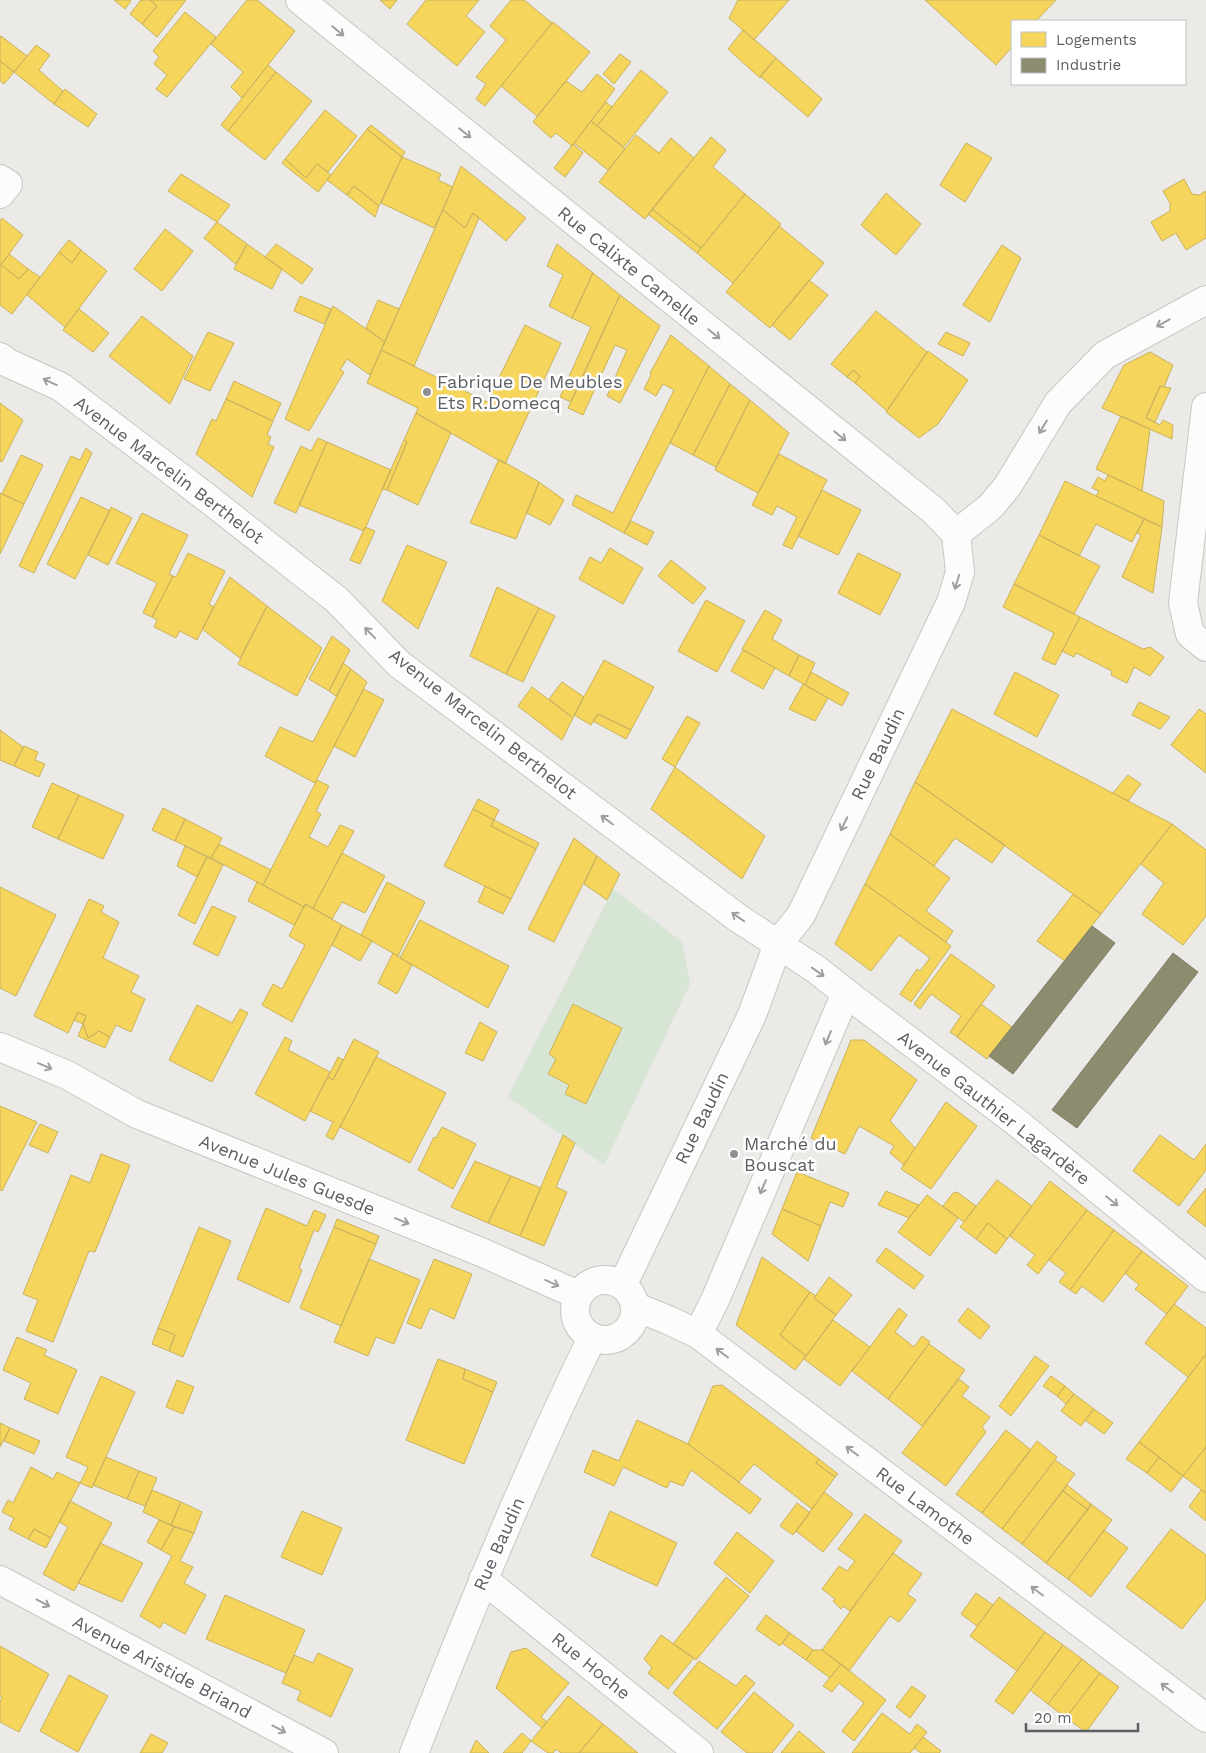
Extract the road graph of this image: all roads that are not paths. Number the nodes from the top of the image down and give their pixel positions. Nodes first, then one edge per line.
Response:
1 (300, 0) edge
2 (0, 178) edge
3 (0, 194) edge
4 (1206, 300) edge
5 (0, 357) edge
6 (1206, 407) edge
7 (956, 534) junction
8 (1206, 647) edge
9 (778, 944) junction
10 (846, 993) junction
11 (0, 1047) edge
12 (1206, 1278) edge
13 (578, 1295) junction
14 (629, 1296) junction
15 (698, 1334) junction
16 (592, 1338) junction
17 (483, 1579) junction
18 (0, 1580) edge
19 (1206, 1718) edge
20 (324, 1753) edge
21 (414, 1753) edge
22 (699, 1753) edge

1 -> 7 street, Rue Calixte Camelle
2 - 3 street
4 -> 7 street
9 -> 5 street, Avenue Marcelin Berthelot
6 - 8 street
7 -> 9 street, Rue Baudin
9 -> 10 street, Avenue Gauthier Lagardère
9 - 14 street, Rue Baudin
10 -> 12 street, Avenue Gauthier Lagardère
10 -> 15 street
11 -> 13 street, Avenue Jules Guesde
13 - 14 street
13 - 16 street
14 - 15 street, Rue Lamothe
14 - 16 street
19 -> 15 street, Rue Lamothe
16 - 17 street, Rue Baudin
17 - 21 street, Rue Baudin
17 - 22 street, Rue Hoche
18 -> 20 street, Avenue Aristide Briand

